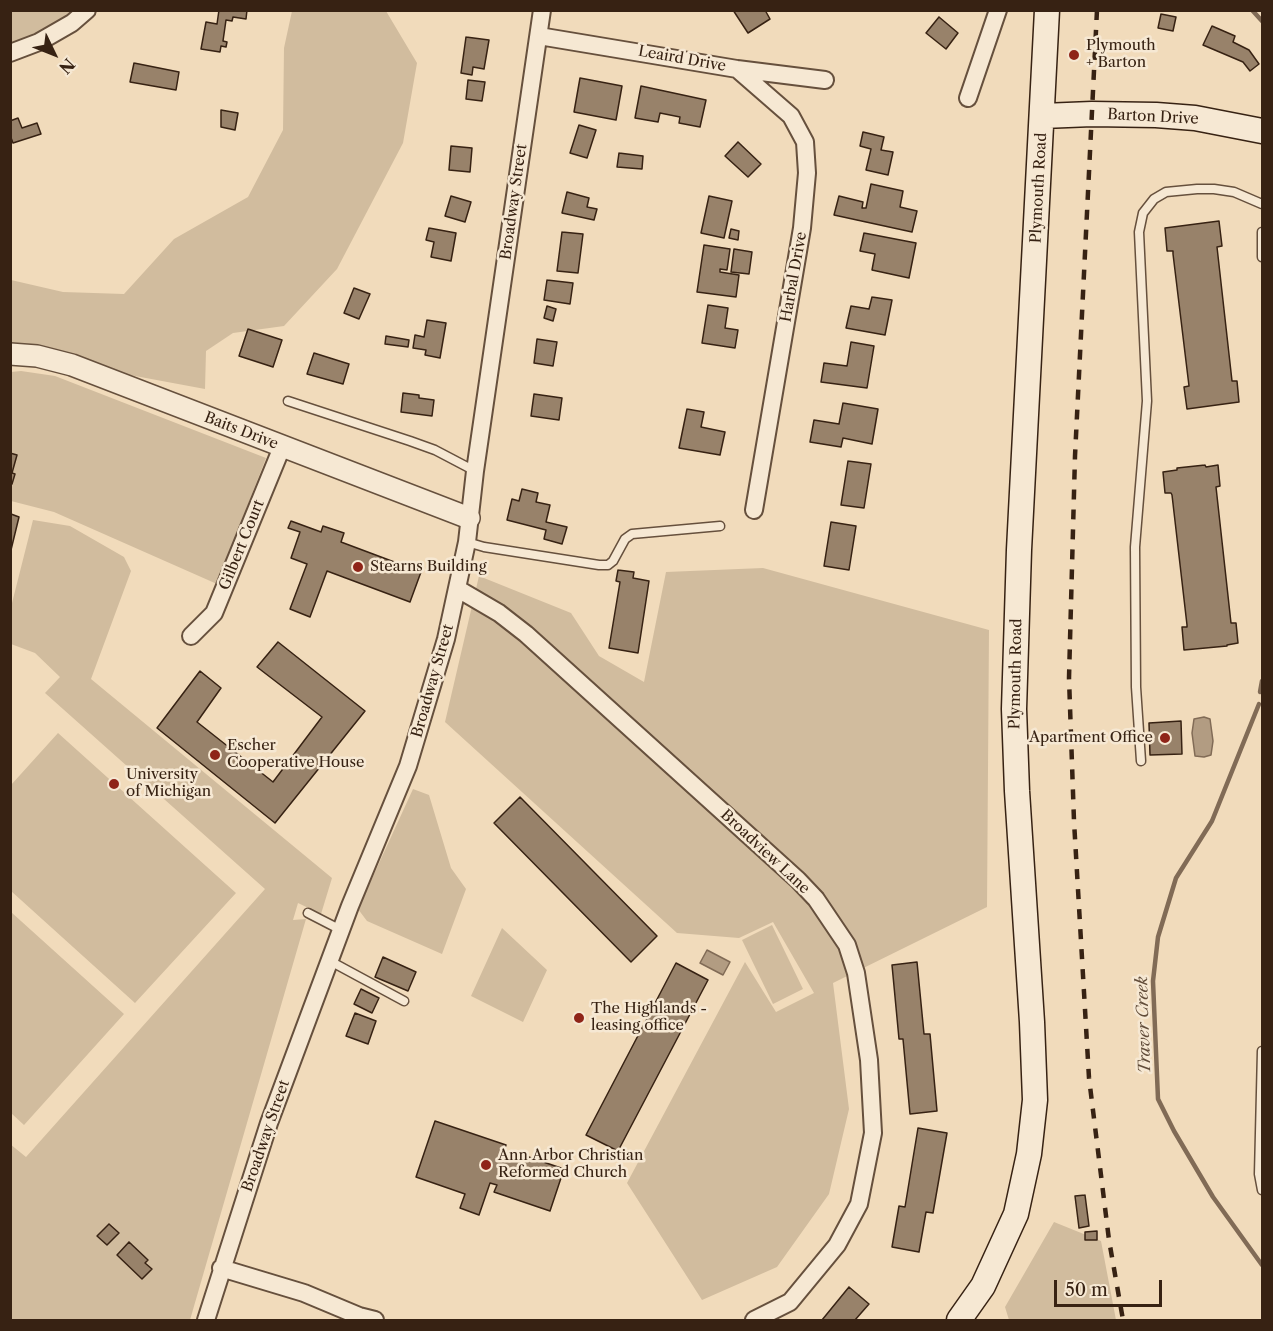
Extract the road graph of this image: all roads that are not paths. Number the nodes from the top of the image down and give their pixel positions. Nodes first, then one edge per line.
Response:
1 (87, 10) edge
2 (542, 10) edge
3 (998, 10) edge
4 (1047, 10) edge
5 (539, 36) junction
6 (10, 53) edge
7 (737, 69) junction
8 (825, 80) dead end
9 (968, 98) dead end
10 (1043, 116) junction
11 (1263, 131) edge
12 (1263, 204) edge
13 (1263, 232) edge
14 (1263, 257) edge
15 (10, 354) edge
16 (288, 401) dead end
17 (282, 447) junction
18 (475, 471) junction
19 (754, 510) dead end
20 (469, 518) junction
21 (720, 526) dead end
22 (467, 542) junction
23 (458, 589) junction
24 (191, 636) dead end
25 (1141, 761) dead end
26 (308, 913) dead end
27 (341, 930) junction
28 (330, 961) junction
29 (404, 1001) dead end
30 (1263, 1051) edge
31 (1263, 1190) edge
32 (221, 1268) junction
33 (206, 1320) edge
34 (375, 1320) edge
35 (754, 1320) edge
36 (959, 1320) edge

1 - 6 street
2 - 5 street, Broadway Street
3 - 9 street
4 - 10 main road, Plymouth Road
5 - 7 street, Leaird Drive
5 - 18 street, Broadway Street
7 - 8 street, Leaird Drive
7 - 19 street, Harbal Drive
10 - 11 main road, Barton Drive
10 - 36 main road, Plymouth Road
12 - 25 lane
13 - 14 lane
15 - 17 street, Baits Drive
16 - 18 lane
17 - 20 street, Baits Drive
17 - 24 street, Gilbert Court
18 - 20 street, Broadway Street
20 - 22 street, Broadway Street
21 - 22 lane
22 - 23 street, Broadway Street
23 - 27 street, Broadway Street
23 - 35 street, Broadview Lane
26 - 27 lane
27 - 28 street, Broadway Street
28 - 29 lane
28 - 32 street, Broadway Street
30 - 31 lane
32 - 33 street, Broadway Street
32 - 34 street

